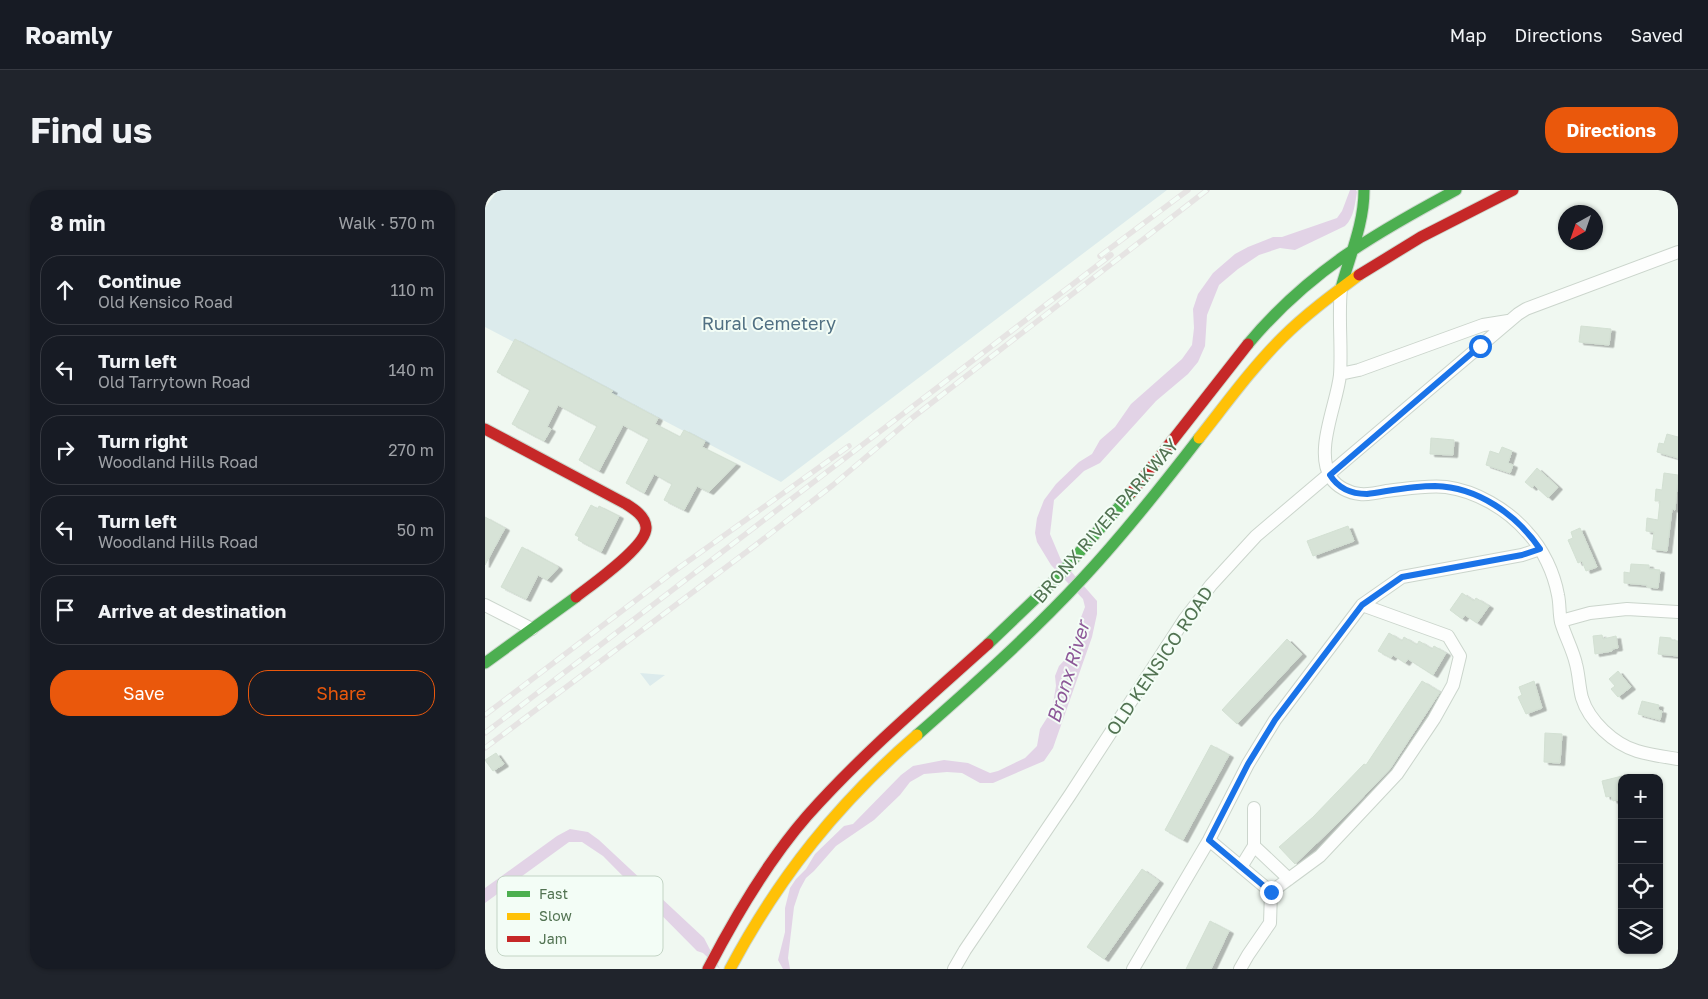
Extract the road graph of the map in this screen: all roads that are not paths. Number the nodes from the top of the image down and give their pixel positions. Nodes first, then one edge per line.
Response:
1 (1364, 190) edge
2 (1456, 190) edge
3 (1513, 190) edge
4 (1351, 250) junction
5 (1678, 252) edge
6 (1341, 288) junction
7 (1509, 321) junction
8 (1340, 374) junction
9 (485, 429) edge
10 (1330, 475) junction
11 (1540, 549) junction
12 (485, 605) edge
13 (1362, 605) junction
14 (1678, 612) edge
15 (1561, 621) junction
16 (532, 629) junction
17 (485, 663) edge
18 (1678, 760) edge
19 (1254, 808) dead end
20 (1209, 840) junction
21 (1254, 846) junction
22 (1241, 868) junction
23 (1289, 879) junction
24 (1271, 892) junction
25 (708, 969) edge
26 (729, 969) edge
27 (954, 969) edge
28 (1133, 969) edge
29 (1240, 969) edge

1 - 4 main road
2 - 4 main road, BRONX RIVER PARKWAY
3 - 6 main road, BRONX RIVER PARKWAY
4 - 6 main road
4 - 25 main road, BRONX RIVER PARKWAY
5 - 7 street, OLD KENSICO ROAD
6 - 8 street
6 - 26 main road, BRONX RIVER PARKWAY
7 - 8 street, OLD KENSICO ROAD
7 - 10 street, OLD KENSICO ROAD
8 - 10 street
9 - 16 main road
10 - 11 street
10 - 27 street, OLD KENSICO ROAD
11 - 13 street
11 - 15 street
12 - 16 street
13 - 20 street
13 - 23 street
14 - 15 street
15 - 18 street
16 - 17 main road
19 - 21 street
20 - 22 street
20 - 28 street
21 - 22 street
21 - 23 street
22 - 24 street
23 - 24 street
24 - 29 street

